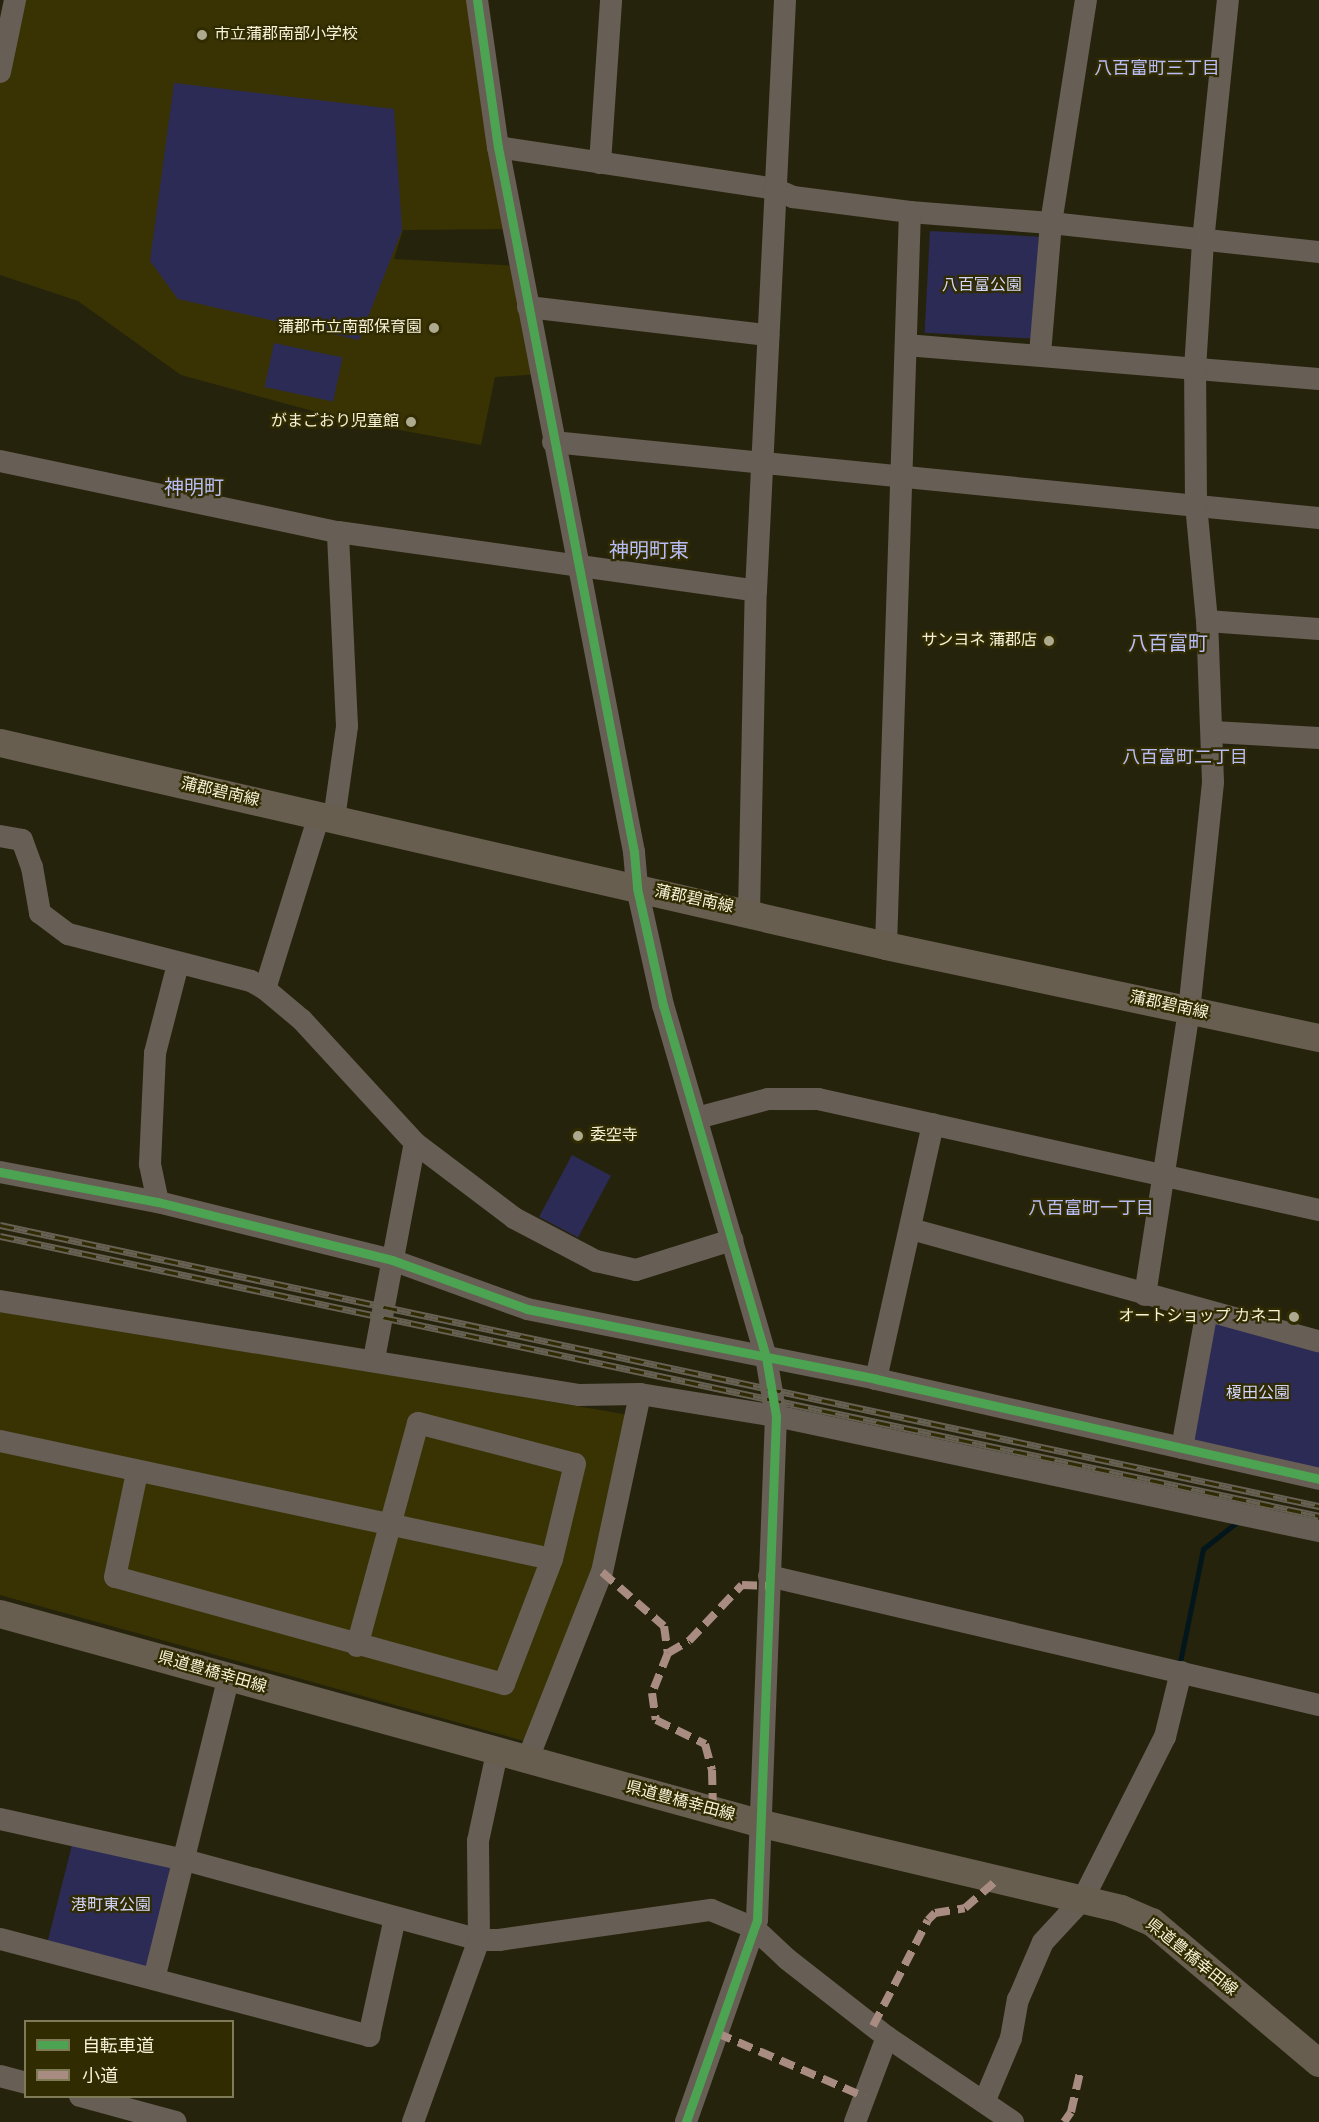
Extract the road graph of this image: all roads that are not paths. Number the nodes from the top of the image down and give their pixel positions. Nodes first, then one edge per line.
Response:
1 (15, 0) edge
2 (477, 0) edge
3 (611, 0) edge
4 (785, 0) edge
5 (1086, 0) edge
6 (1228, 0) edge
7 (0, 72) edge
8 (498, 147) junction
9 (600, 163) junction
10 (775, 189) junction
11 (910, 212) junction
12 (1051, 223) junction
13 (1203, 241) junction
14 (1319, 252) edge
15 (528, 306) junction
16 (768, 336) junction
17 (906, 345) junction
18 (1040, 354) junction
19 (1195, 369) junction
20 (1319, 379) edge
21 (553, 442) junction
22 (0, 461) edge
23 (763, 461) junction
24 (899, 476) junction
25 (1196, 504) junction
26 (1319, 518) edge
27 (338, 532) junction
28 (580, 569) junction
29 (756, 591) junction
30 (1207, 621) junction
31 (1319, 628) edge
32 (1213, 732) junction
33 (1319, 738) edge
34 (0, 744) edge
35 (326, 817) junction
36 (0, 836) edge
37 (637, 888) junction
38 (749, 912) junction
39 (886, 946) junction
40 (178, 964) junction
41 (265, 989) junction
42 (1189, 1011) junction
43 (1319, 1038) edge
44 (697, 1118) junction
45 (933, 1124) junction
46 (415, 1143) junction
47 (0, 1172) edge
48 (1166, 1177) junction
49 (158, 1202) junction
50 (1319, 1210) edge
51 (911, 1229) junction
52 (732, 1240) junction
53 (392, 1260) junction
54 (1145, 1295) junction
55 (0, 1301) edge
56 (1207, 1311) junction
57 (1319, 1341) edge
58 (766, 1357) junction
59 (374, 1359) junction
60 (876, 1379) junction
61 (640, 1394) junction
62 (776, 1416) junction
63 (0, 1441) edge
64 (1182, 1448) junction
65 (137, 1473) junction
66 (1319, 1479) edge
67 (392, 1524) junction
68 (1319, 1531) edge
69 (552, 1559) junction
70 (769, 1576) junction
71 (0, 1614) edge
72 (357, 1646) junction
73 (1181, 1672) junction
74 (229, 1677) junction
75 (1319, 1705) edge
76 (497, 1753) junction
77 (527, 1761) junction
78 (0, 1819) edge
79 (758, 1823) junction
80 (185, 1860) junction
81 (1083, 1899) junction
82 (395, 1918) junction
83 (754, 1929) junction
84 (0, 1939) edge
85 (479, 1940) junction
86 (154, 1979) junction
87 (888, 2037) junction
88 (1319, 2063) edge
89 (0, 2076) edge
90 (24, 2082) edge
91 (82, 2098) edge
92 (985, 2100) junction
93 (112, 2114) edge
94 (176, 2122) edge
95 (413, 2122) edge
96 (686, 2122) edge
97 (855, 2122) edge
98 (1013, 2122) edge

1 - 7 street
2 - 8 street
3 - 9 street
4 - 10 street
5 - 12 street
6 - 13 street
8 - 9 street
8 - 15 street
9 - 10 street
10 - 11 street
10 - 16 street
11 - 12 street
11 - 17 street
12 - 13 street
12 - 18 street
13 - 14 street
13 - 19 street
15 - 16 street
15 - 21 street
16 - 23 street
17 - 18 street
17 - 24 street
18 - 19 street
19 - 20 street
19 - 25 street
21 - 23 street
21 - 28 street
22 - 27 street
23 - 24 street
23 - 29 street
24 - 25 street
24 - 39 street
25 - 26 street
25 - 30 street
27 - 28 street
27 - 35 street
28 - 29 street
28 - 37 street
29 - 38 street
30 - 31 street
30 - 32 street
32 - 33 street
32 - 42 street
34 - 35 main road, 蒲郡碧南線
35 - 37 main road, 蒲郡碧南線
35 - 41 street
36 - 40 street
37 - 38 main road, 蒲郡碧南線
37 - 44 street
38 - 39 main road, 蒲郡碧南線
39 - 42 main road, 蒲郡碧南線
40 - 41 street
40 - 49 street
41 - 46 street
42 - 43 main road, 蒲郡碧南線
42 - 48 street
44 - 45 street
44 - 52 street
45 - 48 street
45 - 51 street
46 - 52 street
46 - 53 street
47 - 49 street
48 - 50 street
48 - 54 street
49 - 53 street
51 - 54 street
51 - 60 street
52 - 58 street
53 - 58 street
53 - 59 street
54 - 56 street
55 - 59 street
56 - 57 street
56 - 64 street
58 - 60 street
58 - 62 street
59 - 61 street
60 - 64 street
61 - 62 street
61 - 77 street
62 - 68 street
62 - 70 street
63 - 65 street
64 - 66 street
65 - 67 street
65 - 72 street
67 - 69 street
67 - 69 street
67 - 72 street
69 - 72 street
70 - 73 street
70 - 79 street
71 - 74 main road, 県道豊橋幸田線
73 - 75 street
73 - 81 street
74 - 76 main road, 県道豊橋幸田線
74 - 80 street
76 - 77 main road, 県道豊橋幸田線
76 - 85 street
77 - 79 main road, 県道豊橋幸田線
78 - 80 street
79 - 81 main road, 県道豊橋幸田線
79 - 83 street
80 - 82 street
80 - 86 street
81 - 88 main road, 県道豊橋幸田線
81 - 92 street
82 - 85 street
82 - 86 street
83 - 85 street
83 - 87 street
83 - 96 street
84 - 86 street
85 - 95 street
87 - 92 street
87 - 97 street
89 - 90 street
91 - 93 street
92 - 98 street
93 - 94 street

